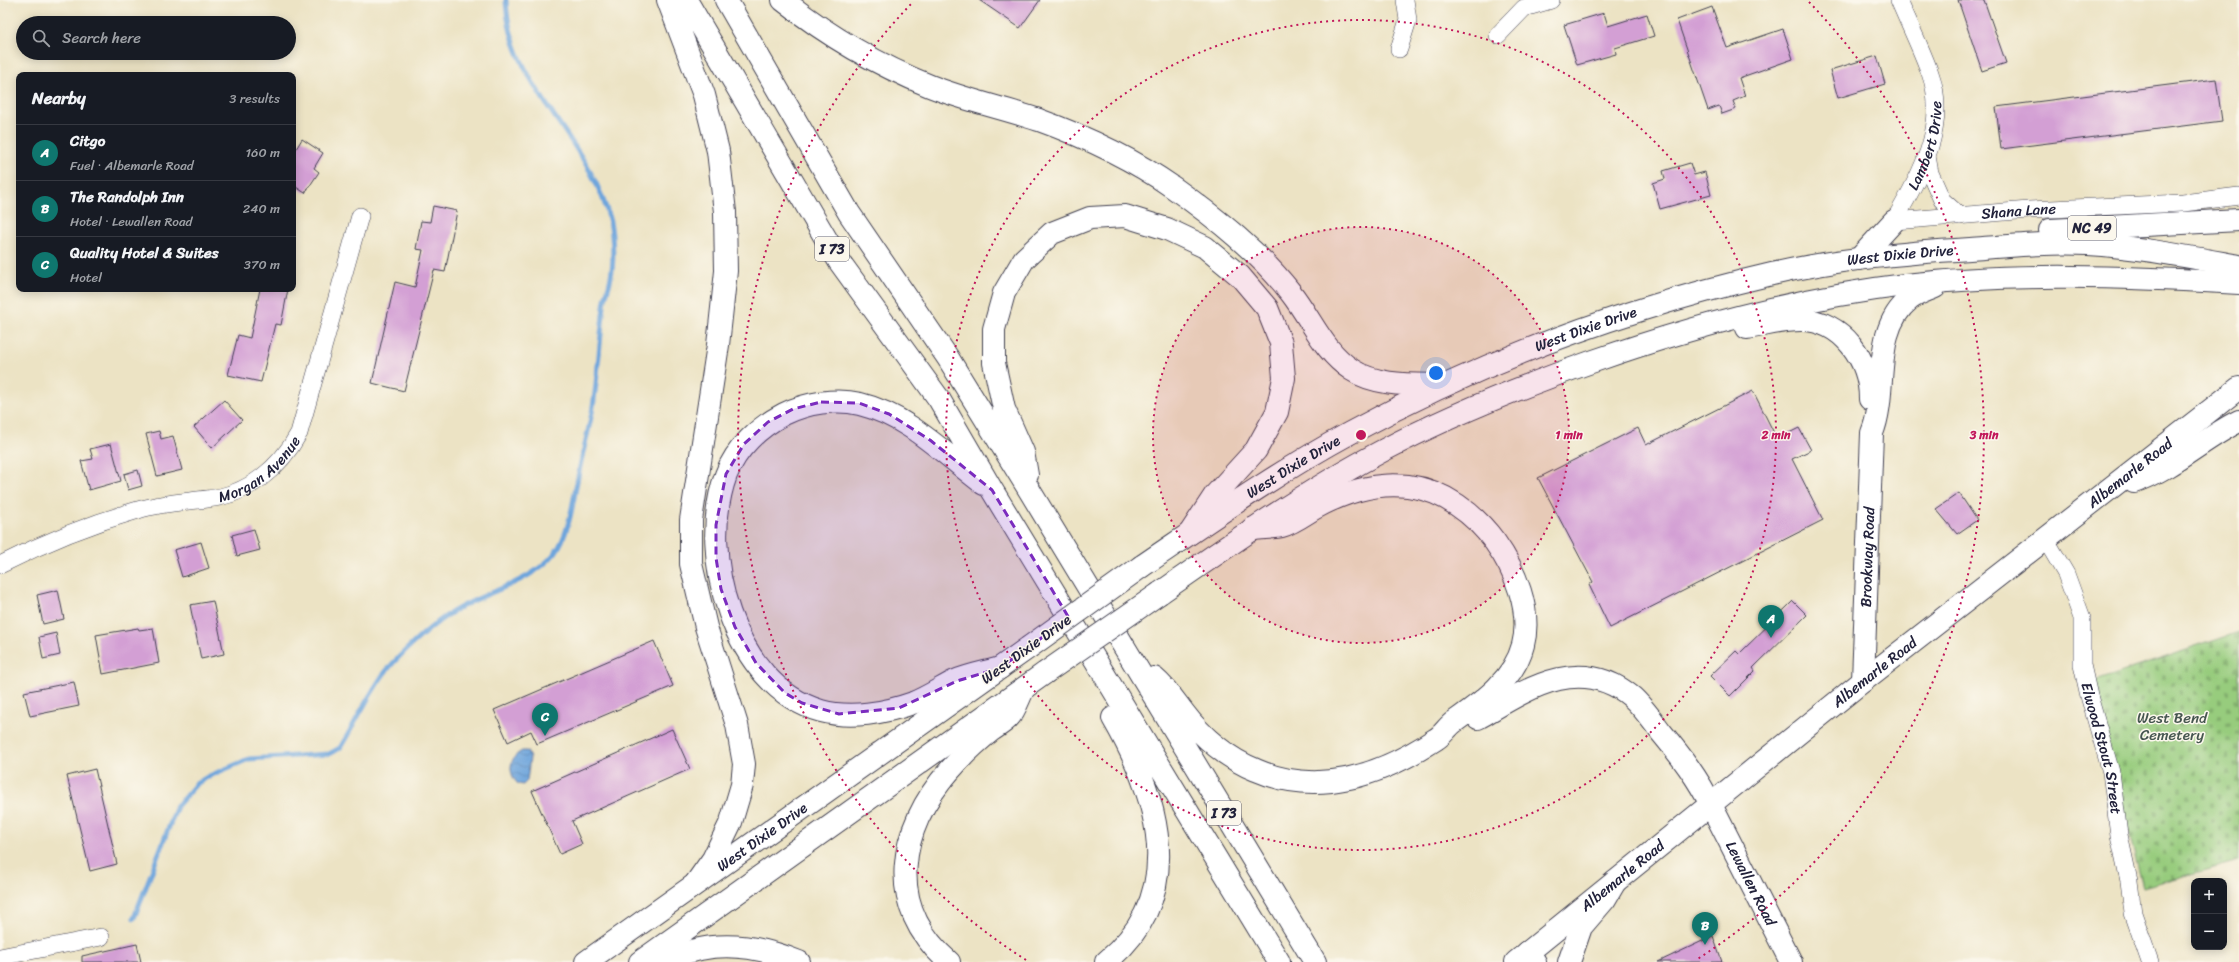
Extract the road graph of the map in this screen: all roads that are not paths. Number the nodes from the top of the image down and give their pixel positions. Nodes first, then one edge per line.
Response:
1 (668, 0) edge
2 (686, 0) edge
3 (726, 0) edge
4 (783, 0) edge
5 (1405, 0) edge
6 (1551, 0) edge
7 (1899, 0) edge
8 (1523, 4) edge
9 (1498, 35) dead end
10 (1399, 49) dead end
11 (1927, 156) junction
12 (2239, 196) edge
13 (360, 216) dead end
14 (1960, 216) junction
15 (2239, 220) edge
16 (1894, 221) junction
17 (1951, 250) junction
18 (1859, 259) junction
19 (2239, 266) edge
20 (1947, 281) junction
21 (2229, 282) edge
22 (1706, 325) junction
23 (1445, 384) junction
24 (2239, 388) edge
25 (2239, 421) edge
26 (1872, 433) junction
27 (1028, 488) junction
28 (992, 490) junction
29 (2110, 490) junction
30 (1252, 529) junction
31 (1190, 533) junction
32 (2046, 540) junction
33 (0, 565) edge
34 (1135, 662) junction
35 (1000, 668) junction
36 (1100, 669) junction
37 (1863, 681) junction
38 (1023, 690) junction
39 (1438, 738) junction
40 (1711, 804) junction
41 (1615, 882) junction
42 (696, 883) junction
43 (101, 937) dead end
44 (0, 957) edge
45 (1526, 959) edge
46 (586, 962) edge
47 (640, 962) edge
48 (665, 962) edge
49 (799, 962) edge
50 (949, 962) edge
51 (1106, 962) edge
52 (1279, 962) edge
53 (1315, 962) edge
54 (1568, 962) edge
55 (1792, 962) edge
56 (2150, 962) edge

1 - 42 main road
2 - 28 main road, I 73
3 - 27 main road, I 73
4 - 23 main road
5 - 10 street
6 - 8 street
7 - 11 street, Lambert Drive
8 - 9 street
11 - 14 street
11 - 16 street, Lambert Drive
12 - 14 street, Shana Lane
13 - 33 street, Morgan Avenue
14 - 16 street, Shana Lane
15 - 17 main road, NC 49
16 - 18 main road
17 - 18 main road, West Dixie Drive
17 - 19 main road, West Dixie Drive
18 - 23 main road, West Dixie Drive
20 - 21 main road, West Dixie Drive
20 - 22 main road, West Dixie Drive
20 - 26 main road
22 - 26 main road
22 - 30 main road, West Dixie Drive
23 - 31 main road, West Dixie Drive
24 - 29 main road, Albemarle Road
25 - 29 main road
26 - 37 main road, Brookway Road
27 - 31 main road
27 - 34 main road, I 73
28 - 35 main road
28 - 36 main road, I 73
29 - 32 main road, Albemarle Road
30 - 38 main road, West Dixie Drive, bridge
30 - 39 main road
31 - 35 main road, West Dixie Drive, bridge
32 - 37 main road, Albemarle Road
32 - 56 street, Elwood Stout Street
34 - 39 main road
34 - 53 main road, I 73
35 - 42 main road, West Dixie Drive
36 - 51 main road
36 - 52 main road, I 73
37 - 40 main road, Albemarle Road
38 - 47 main road, West Dixie Drive
38 - 50 main road
39 - 40 main road, Lewallen Road
40 - 41 main road, Albemarle Road
40 - 55 main road, Lewallen Road
41 - 45 main road, Albemarle Road
41 - 54 main road
42 - 46 main road, West Dixie Drive
43 - 44 street
48 - 49 main road

